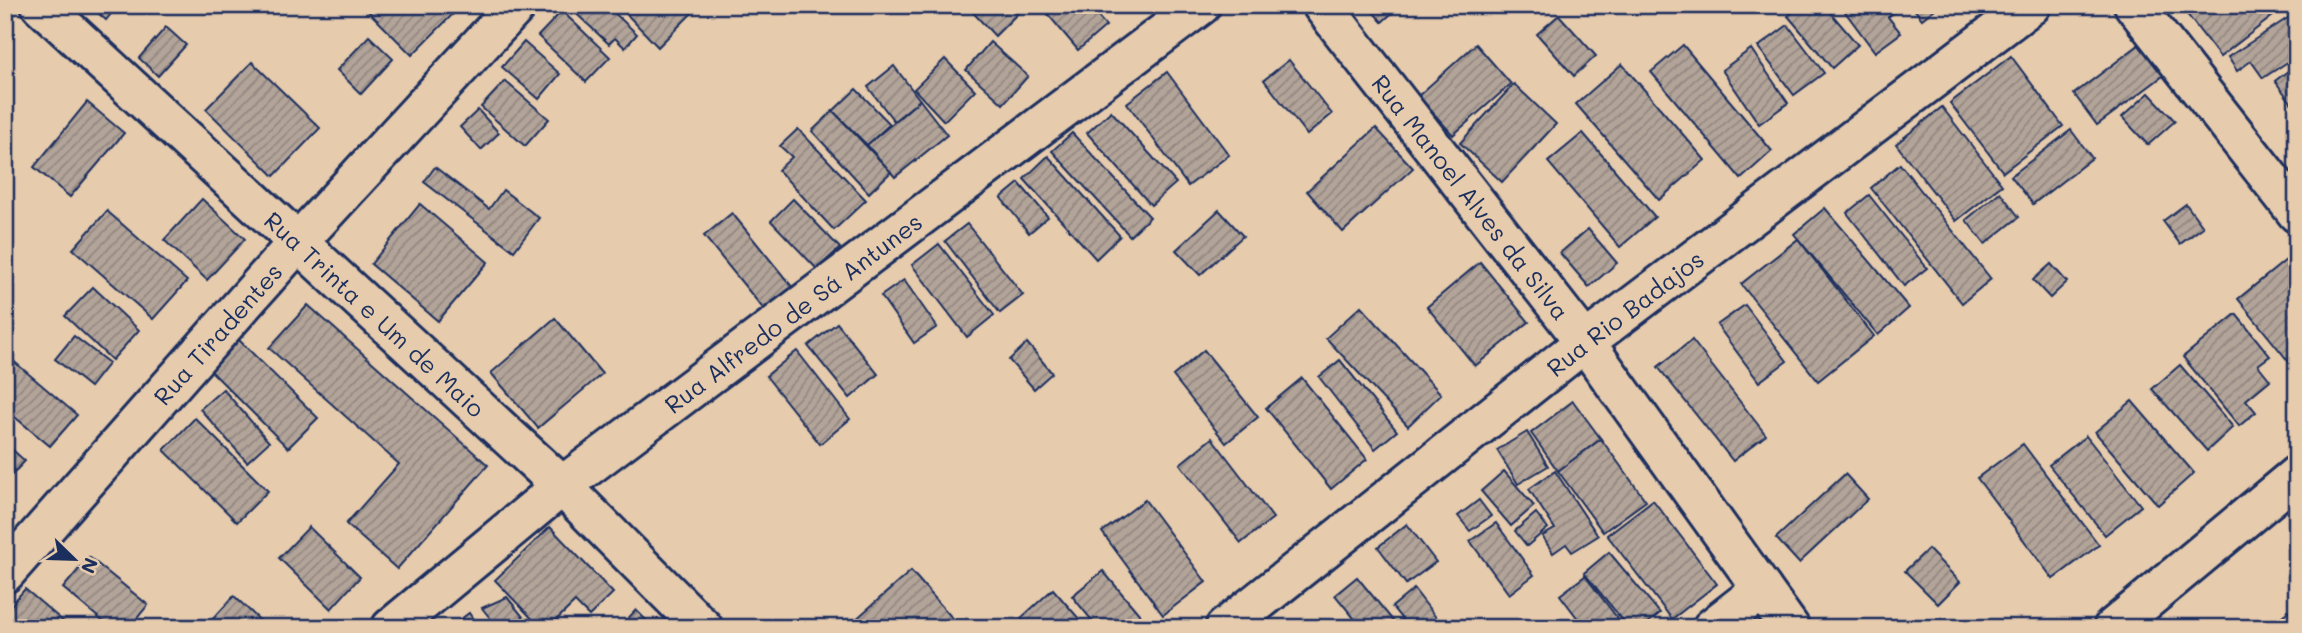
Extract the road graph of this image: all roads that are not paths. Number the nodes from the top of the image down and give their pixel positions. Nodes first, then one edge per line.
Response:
1 (41, 5) edge
2 (517, 5) edge
3 (1201, 5) edge
4 (1322, 5) edge
5 (2031, 5) edge
6 (2134, 5) edge
7 (2297, 213) edge
8 (297, 243) junction
9 (1585, 342) junction
10 (2297, 475) edge
11 (562, 485) junction
12 (5, 573) edge
13 (1762, 589) junction
14 (391, 628) edge
15 (703, 628) edge
16 (1225, 628) edge
17 (1712, 628) edge
18 (1790, 628) edge
19 (2113, 628) edge

1 - 8 street, Rua Trinta e Um de Maio
2 - 8 street, Rua Tiradentes
3 - 11 street, Rua Alfredo de Sá Antunes
4 - 9 street, Rua Manoel Alves da Silva
5 - 9 street, Rua Rio Badajos
6 - 7 street
8 - 11 street, Rua Trinta e Um de Maio
8 - 12 street, Rua Tiradentes
9 - 13 street, Rua Manoel Alves da Silva
9 - 16 street, Rua Rio Badajos
10 - 19 street
11 - 14 street, Rua Alfredo de Sá Antunes
11 - 15 street, Rua Trinta e Um de Maio
13 - 17 street
13 - 18 street, Rua Manoel Alves da Silva

